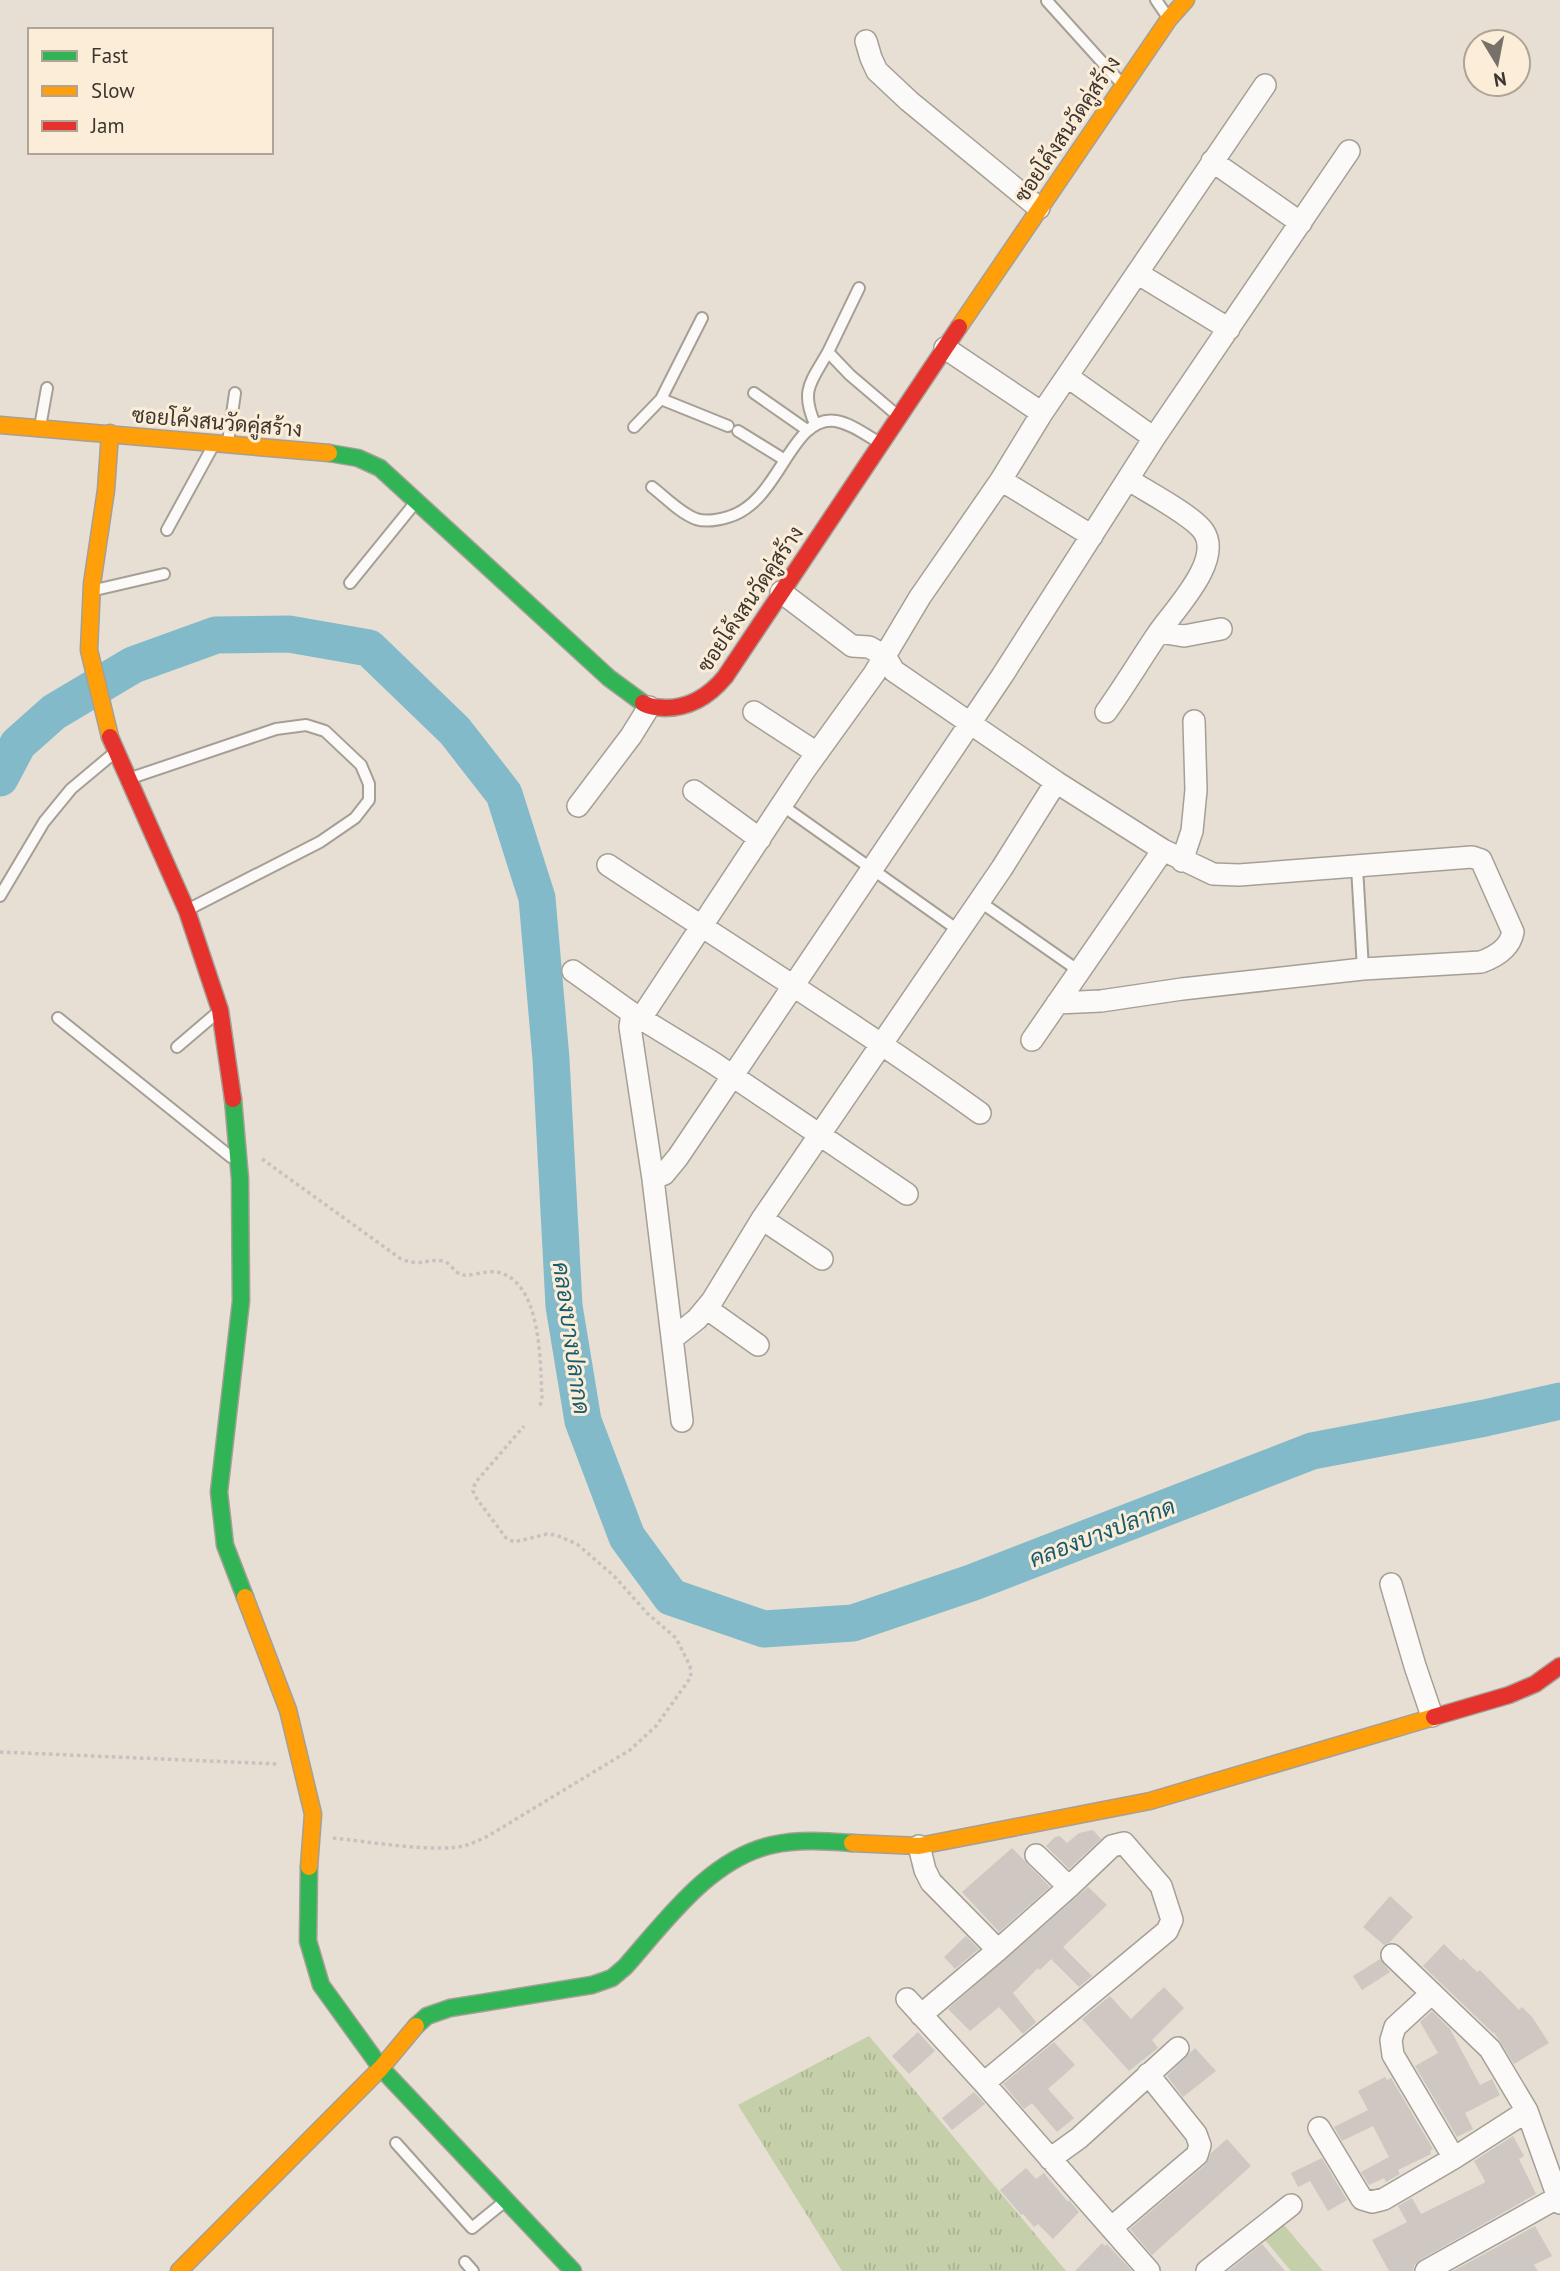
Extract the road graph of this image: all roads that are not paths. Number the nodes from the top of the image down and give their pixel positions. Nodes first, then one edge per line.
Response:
1 (1156, 0) edge
2 (1186, 0) edge
3 (1046, 1) edge
4 (1169, 19) junction
5 (866, 41) dead end
6 (1123, 85) junction
7 (1265, 85) dead end
8 (1349, 151) dead end
9 (1212, 161) junction
10 (1039, 208) junction
11 (1301, 223) junction
12 (1138, 273) junction
13 (859, 288) dead end
14 (702, 318) dead end
15 (1228, 329) junction
16 (945, 348) junction
17 (828, 352) junction
18 (1068, 377) junction
19 (46, 392) dead end
20 (235, 393) dead end
21 (754, 393) dead end
22 (661, 399) junction
23 (1042, 414) junction
24 (899, 417) junction
25 (40, 422) junction
26 (0, 425) edge
27 (634, 427) dead end
28 (811, 427) junction
29 (110, 433) junction
30 (1154, 438) junction
31 (880, 443) junction
32 (221, 444) junction
33 (785, 460) junction
34 (1001, 480) junction
35 (1129, 481) junction
36 (652, 487) dead end
37 (417, 501) junction
38 (167, 530) dead end
39 (1092, 536) junction
40 (164, 574) dead end
41 (350, 583) dead end
42 (92, 591) junction
43 (781, 592) junction
44 (1221, 629) dead end
45 (1158, 632) junction
46 (884, 667) junction
47 (649, 707) junction
48 (754, 712) dead end
49 (1106, 712) dead end
50 (1194, 721) dead end
51 (968, 723) junction
52 (116, 751) junction
53 (817, 753) junction
54 (129, 779) junction
55 (1056, 782) junction
56 (694, 792) dead end
57 (578, 806) dead end
58 (783, 806) junction
59 (760, 839) junction
60 (1163, 850) junction
61 (1182, 861) junction
62 (608, 864) dead end
63 (1357, 867) junction
64 (873, 868) junction
65 (0, 896) edge
66 (979, 901) junction
67 (187, 911) junction
68 (703, 928) junction
69 (958, 930) junction
70 (1363, 969) junction
71 (573, 971) dead end
72 (1079, 971) junction
73 (793, 987) junction
74 (1057, 1003) junction
75 (220, 1010) junction
76 (637, 1016) junction
77 (58, 1018) dead end
78 (1032, 1040) dead end
79 (883, 1044) junction
80 (177, 1047) dead end
81 (733, 1076) junction
82 (980, 1113) dead end
83 (820, 1135) junction
84 (239, 1163) junction
85 (653, 1179) junction
86 (907, 1194) dead end
87 (762, 1219) junction
88 (822, 1259) dead end
89 (706, 1308) junction
90 (672, 1339) junction
91 (758, 1345) dead end
92 (682, 1421) dead end
93 (1391, 1584) dead end
94 (1560, 1666) edge
95 (1432, 1716) junction
96 (919, 1846) junction
97 (1036, 1855) dead end
98 (1069, 1887) junction
99 (998, 1950) junction
100 (1392, 1955) dead end
101 (1432, 1993) junction
102 (1178, 2048) dead end
103 (381, 2068) junction
104 (1148, 2074) junction
105 (984, 2082) junction
106 (1527, 2111) junction
107 (1319, 2128) dead end
108 (396, 2143) dead end
109 (1454, 2158) junction
110 (1050, 2159) junction
111 (506, 2200) junction
112 (1558, 2201) edge
113 (1291, 2205) dead end
114 (1111, 2228) junction
115 (1465, 2262) edge
116 (179, 2271) edge
117 (573, 2271) edge
118 (1149, 2271) edge
119 (1207, 2271) edge
120 (1426, 2271) edge

1 - 4 lane
2 - 4 street, ซอยโค้งสนวัดคู่สร้าง
3 - 6 lane
4 - 6 street, ซอยโค้งสนวัดคู่สร้าง
5 - 10 street
6 - 10 street, ซอยโค้งสนวัดคู่สร้าง
7 - 9 street
8 - 11 street
9 - 11 street
9 - 12 street
10 - 16 street, ซอยโค้งสนวัดคู่สร้าง
11 - 15 street
12 - 15 street
12 - 18 street
13 - 17 lane
14 - 22 lane
15 - 30 street
16 - 23 street
16 - 24 street, ซอยโค้งสนวัดคู่สร้าง
17 - 24 lane
17 - 28 lane
18 - 23 street
18 - 30 street
19 - 25 lane
20 - 32 lane
21 - 28 lane
22 - 27 lane
22 - 33 lane
23 - 34 street
24 - 31 street, ซอยโค้งสนวัดคู่สร้าง
25 - 26 street, ซอยโค้งสนวัดคู่สร้าง
25 - 29 street, ซอยโค้งสนวัดคู่สร้าง
28 - 31 lane
28 - 33 lane
29 - 32 street, ซอยโค้งสนวัดคู่สร้าง
29 - 42 street
30 - 35 street
31 - 43 street, ซอยโค้งสนวัดคู่สร้าง
32 - 37 street, ซอยโค้งสนวัดคู่สร้าง
32 - 38 lane
33 - 36 lane
34 - 39 street
34 - 46 street
35 - 39 street
35 - 45 street
37 - 41 lane
37 - 47 street, ซอยโค้งสนวัดคู่สร้าง
39 - 51 street
40 - 42 lane
42 - 52 street
43 - 46 street
43 - 47 street, ซอยโค้งสนวัดคู่สร้าง
44 - 45 street
45 - 49 street
46 - 51 street
46 - 53 street
47 - 57 street
48 - 53 street
50 - 61 street
51 - 55 street
51 - 64 street
52 - 54 street
52 - 65 lane
53 - 58 street
54 - 67 street
54 - 67 lane
55 - 60 street
55 - 66 street
56 - 59 street
58 - 59 street
58 - 64 lane
59 - 68 street
60 - 61 street
60 - 72 street
61 - 63 street
62 - 68 street
63 - 70 lane
63 - 70 street
64 - 69 lane
64 - 73 street
66 - 69 street
66 - 72 lane
67 - 75 street
68 - 73 street
68 - 76 street
69 - 79 street
70 - 74 street
71 - 76 street
72 - 74 street
73 - 79 street
73 - 81 street
74 - 78 street
75 - 80 lane
75 - 84 street
76 - 81 street
76 - 85 street
77 - 84 lane
79 - 82 street
79 - 83 street
81 - 83 street
81 - 85 street
83 - 86 street
83 - 87 street
84 - 103 street
85 - 90 street
87 - 88 street
87 - 89 street
89 - 90 street
89 - 91 street
90 - 92 street
93 - 95 street
94 - 95 street
95 - 96 street
96 - 99 street
96 - 103 street
97 - 98 street
98 - 99 street
98 - 105 street
99 - 105 street
100 - 101 street
101 - 106 street
101 - 109 street
102 - 104 street
103 - 111 street
103 - 116 street
104 - 110 street
104 - 114 street
105 - 110 street
106 - 109 street
106 - 112 street
107 - 109 street
108 - 111 lane
110 - 114 street
111 - 117 street
112 - 115 street
113 - 119 street
114 - 118 street
115 - 120 street

